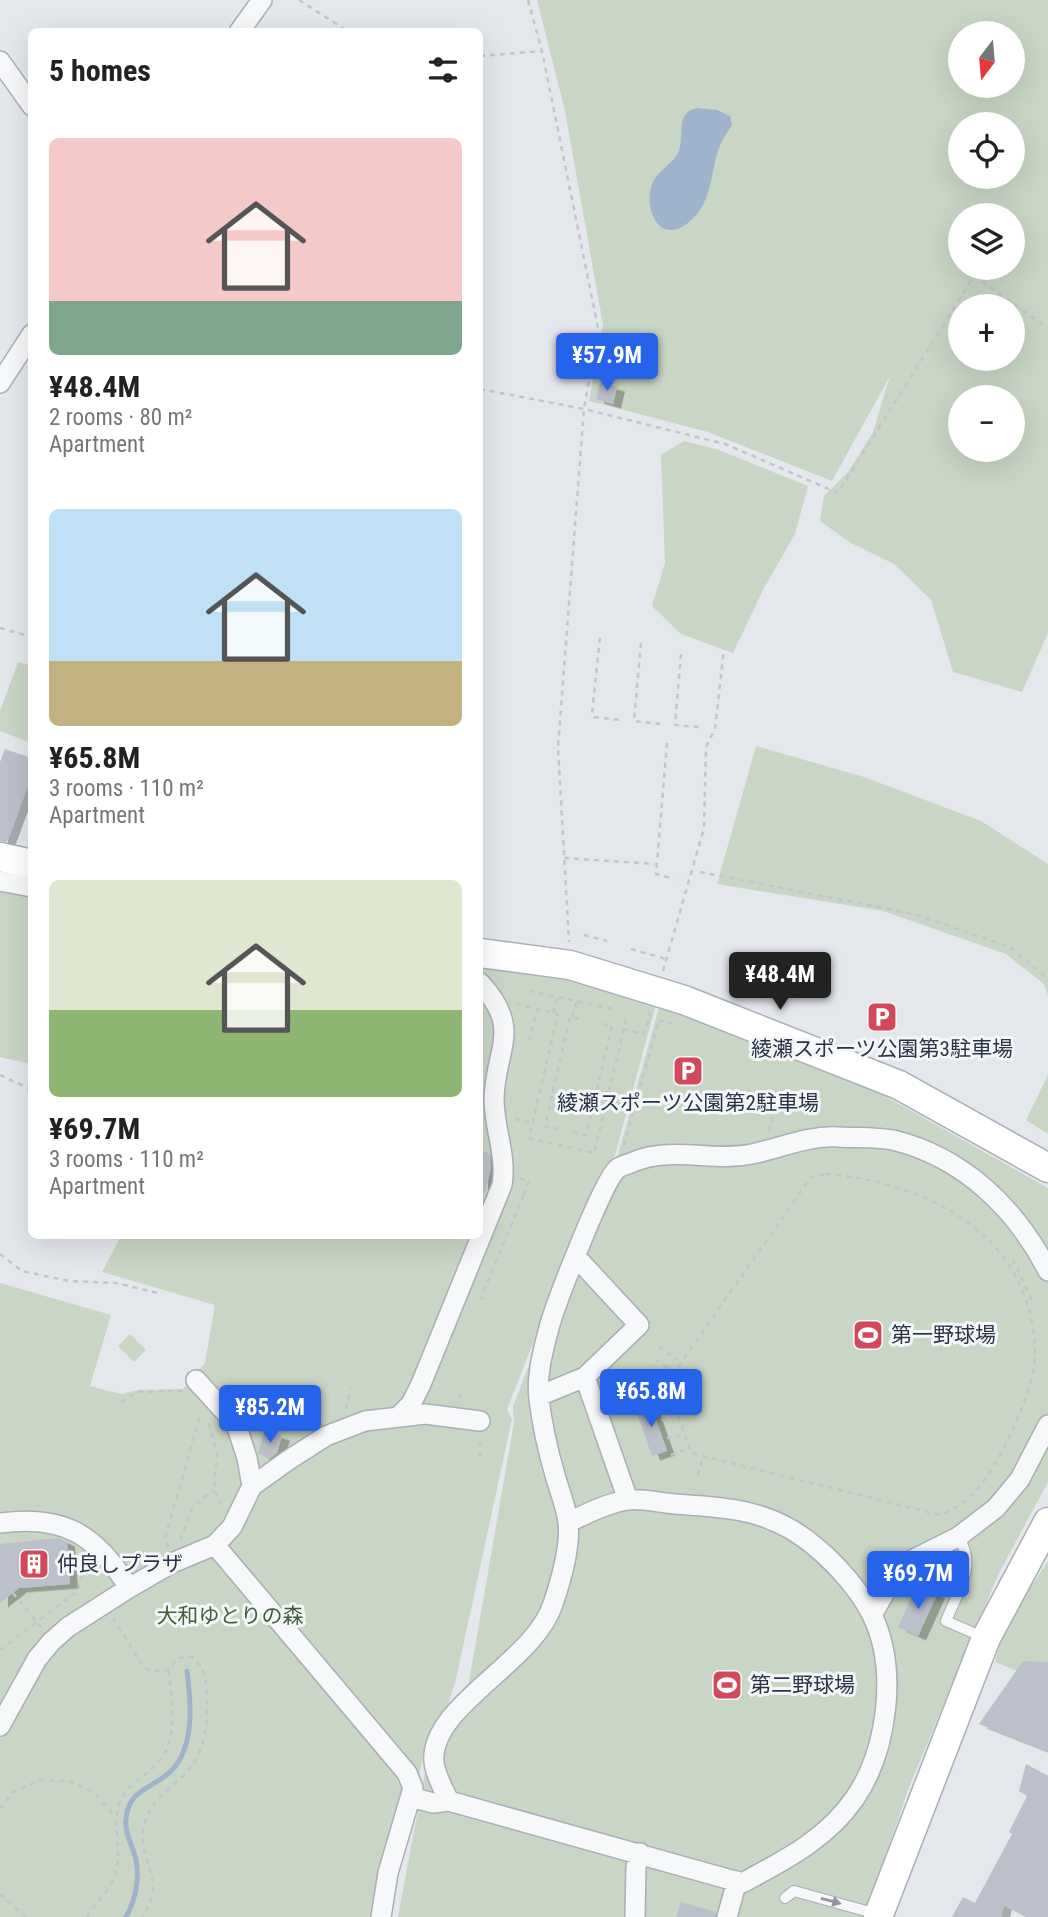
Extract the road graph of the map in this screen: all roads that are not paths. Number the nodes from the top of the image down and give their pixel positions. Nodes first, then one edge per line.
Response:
1 (262, 0) edge
2 (242, 28) edge
3 (0, 61) edge
4 (28, 100) edge
5 (28, 340) edge
6 (0, 383) edge
7 (0, 857) edge
8 (28, 863) edge
9 (0, 881) edge
10 (28, 886) edge
11 (483, 954) edge
12 (485, 991) edge
13 (1048, 1168) edge
14 (483, 1232) edge
15 (480, 1239) edge
16 (576, 1258) junction
17 (1048, 1270) edge
18 (585, 1377) junction
19 (195, 1380) road end
20 (539, 1396) junction
21 (400, 1415) junction
22 (480, 1421) dead end
23 (1048, 1425) edge
24 (252, 1486) junction
25 (628, 1500) junction
26 (0, 1522) edge
27 (1048, 1522) edge
28 (568, 1523) junction
29 (958, 1537) junction
30 (215, 1545) junction
31 (130, 1588) junction
32 (872, 1615) junction
33 (986, 1638) junction
34 (6, 1700) edge
35 (0, 1726) edge
36 (411, 1797) junction
37 (449, 1801) junction
38 (640, 1853) junction
39 (737, 1881) junction
40 (785, 1898) dead end
41 (878, 1916) edge
42 (381, 1917) edge
43 (635, 1917) edge
44 (727, 1917) edge

1 - 2 street
3 - 4 street
5 - 6 street
7 - 8 street
9 - 10 street
11 - 13 street
12 - 14 street
15 - 21 street
16 - 17 street
16 - 18 street
16 - 20 street
18 - 20 street
18 - 25 street
19 - 24 street
20 - 28 street
21 - 22 street
21 - 24 street
23 - 29 street
24 - 30 street
25 - 28 street
25 - 32 street
26 - 31 street
27 - 33 street
28 - 37 street
29 - 32 street
29 - 33 lane
30 - 31 street
30 - 36 street
31 - 34 street
32 - 39 street
33 - 41 street
34 - 35 street
36 - 37 street
36 - 42 street
37 - 38 street
38 - 39 street
38 - 43 street
39 - 44 street
40 -> 41 lane

